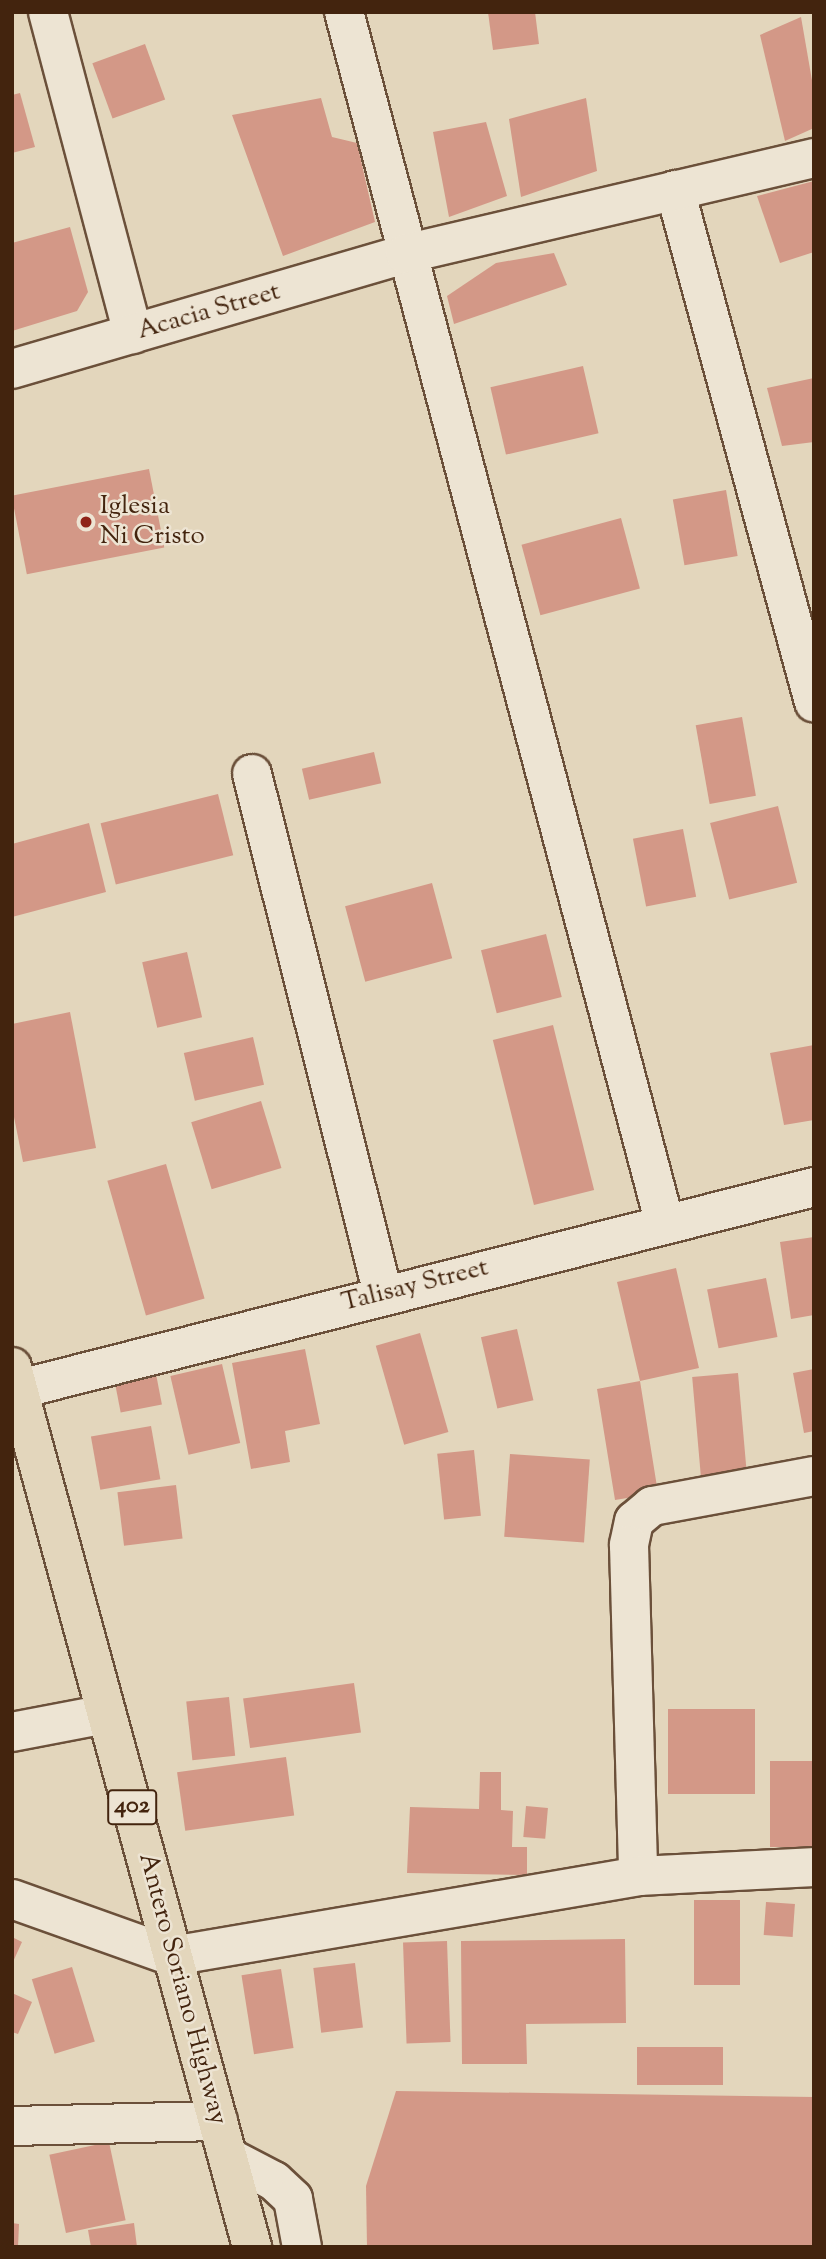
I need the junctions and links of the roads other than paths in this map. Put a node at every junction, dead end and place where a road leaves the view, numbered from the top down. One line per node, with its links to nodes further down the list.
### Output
1 (48, 12): 6 (street)
2 (344, 12): 5 (street)
3 (814, 158): 4 (street, Acacia Street)
4 (675, 190): 5 (street, Acacia Street); 8 (street)
5 (405, 254): 6 (street, Acacia Street); 11 (street)
6 (133, 334): 7 (street, Acacia Street)
7 (12, 369)
8 (814, 702)
9 (252, 774): 12 (street)
10 (814, 1187): 11 (street, Talisay Street)
11 (665, 1224): 12 (street, Talisay Street)
12 (383, 1294): 13 (street, Talisay Street)
13 (14, 1382): 15 (main road, Antero Soriano Highway / 402)
14 (814, 1476): 18 (street)
15 (106, 1714): 16 (street); 20 (main road, Antero Soriano Highway / 402)
16 (12, 1732)
17 (814, 1867): 18 (street)
18 (638, 1876): 20 (street)
19 (12, 1899): 20 (street)
20 (172, 1956): 22 (main road, Antero Soriano Highway / 402)
21 (12, 2126): 22 (street)
22 (223, 2139): 23 (main road, Antero Soriano Highway / 402); 24 (street)
23 (252, 2247)
24 (302, 2247)

